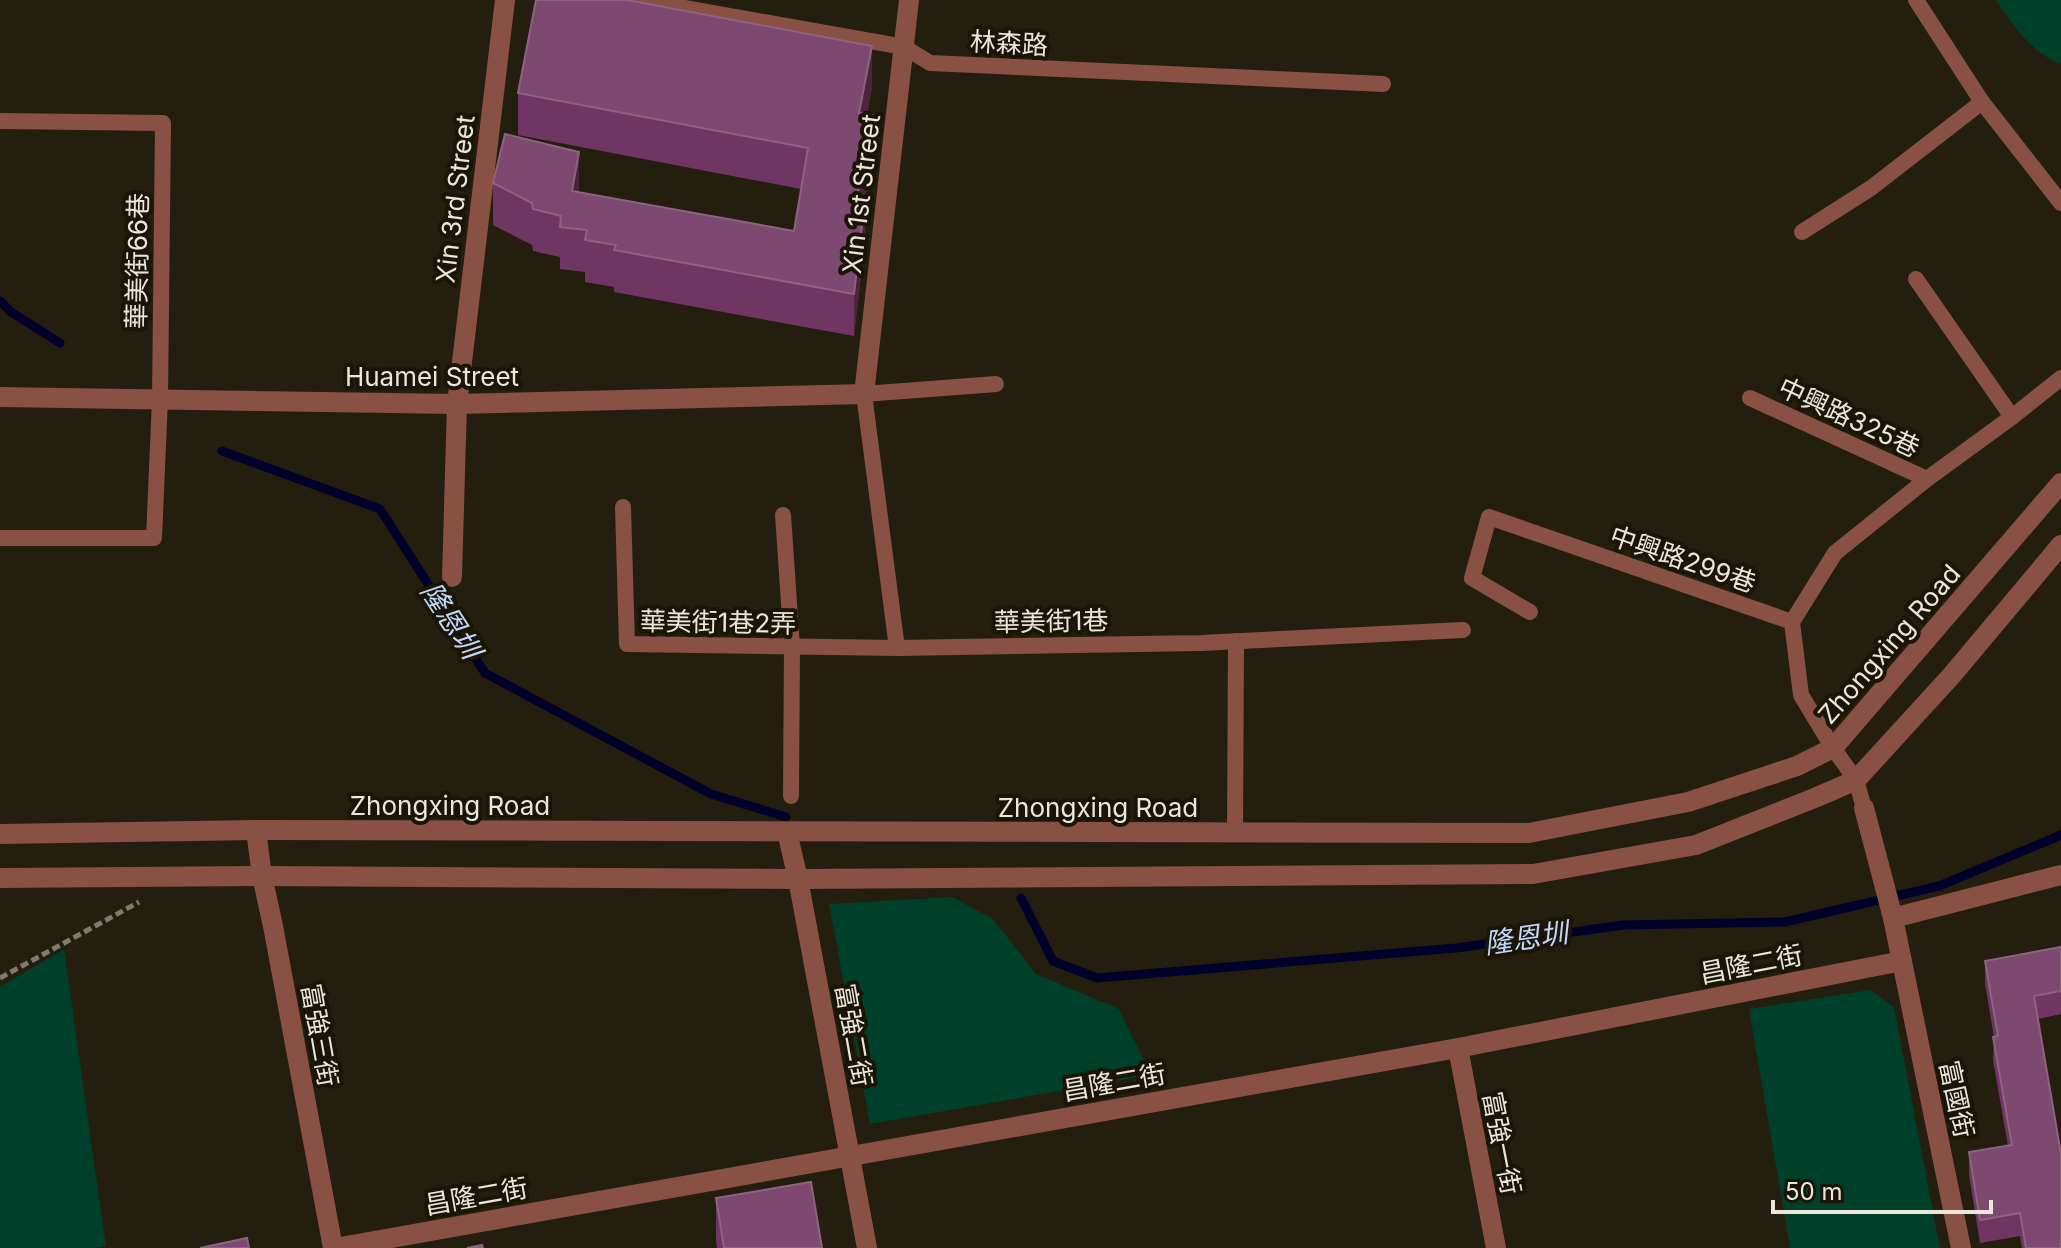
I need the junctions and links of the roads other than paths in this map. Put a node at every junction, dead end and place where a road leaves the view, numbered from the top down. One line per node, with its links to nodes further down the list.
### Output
1 (505, 0): 18 (street, Xin 3rd Street)
2 (640, 0): 5 (lane, 林森路)
3 (909, 0): 5 (street, Xin 1st Street)
4 (1916, 0): 7 (lane)
5 (904, 47): 6 (lane, 林森路); 14 (street, Xin 1st Street)
6 (1383, 84)
7 (1982, 102): 9 (lane); 10 (lane)
8 (0, 121): 17 (lane, 華美街66巷)
9 (2061, 203)
10 (1802, 232)
11 (1916, 279): 19 (lane)
12 (2061, 378): 19 (lane)
13 (996, 384): 14 (lane)
14 (864, 394): 18 (street, Huamei Street); 32 (lane)
15 (0, 397): 17 (street, Huamei Street)
16 (1750, 398): 20 (lane, 中興路325巷)
17 (160, 399): 18 (street, Huamei Street); 24 (lane, 華美街66巷)
18 (457, 404): 26 (street, Xin 3rd Street)
19 (2012, 417): 20 (lane)
20 (1927, 479): 28 (lane)
21 (2061, 483): 33 (street, Zhongxing Road)
22 (623, 507): 31 (lane, 華美街1巷2弄)
23 (783, 515): 31 (lane)
24 (0, 538)
25 (2061, 545): 34 (street)
26 (452, 577)
27 (1530, 612): 28 (lane, 中興路299巷)
28 (1792, 622): 33 (lane)
29 (1463, 630): 30 (lane, 華美街1巷)
30 (1236, 641): 32 (lane, 華美街1巷); 39 (lane)
31 (792, 647): 32 (lane, 華美街1巷2弄); 35 (lane)
32 (897, 648)
33 (1833, 748): 34 (lane); 39 (street, Zhongxing Road)
34 (1856, 780): 36 (lane); 44 (street)
35 (791, 796)
36 (1864, 808): 45 (street, 富國街)
37 (256, 830): 38 (street, Zhongxing Road); 40 (street, Zhongxing Road); 42 (street, 富強三街)
38 (787, 832): 39 (street, Zhongxing Road); 44 (street, 富強二街)
39 (1235, 833)
40 (0, 834)
41 (2061, 875): 45 (street)
42 (262, 876): 43 (street); 44 (street); 49 (street, 富強三街)
43 (0, 878)
44 (798, 879): 48 (street, 富強二街)
45 (1892, 914): 46 (street, 富國街)
46 (1902, 961): 47 (street, 昌隆二街); 52 (street, 富國街)
47 (1458, 1048): 48 (street, 昌隆二街); 51 (street, 富強一街)
48 (850, 1156): 49 (street, 昌隆二街); 50 (street, 富強二街)
49 (334, 1248)
50 (867, 1248)
51 (1496, 1248)
52 (1961, 1248)

